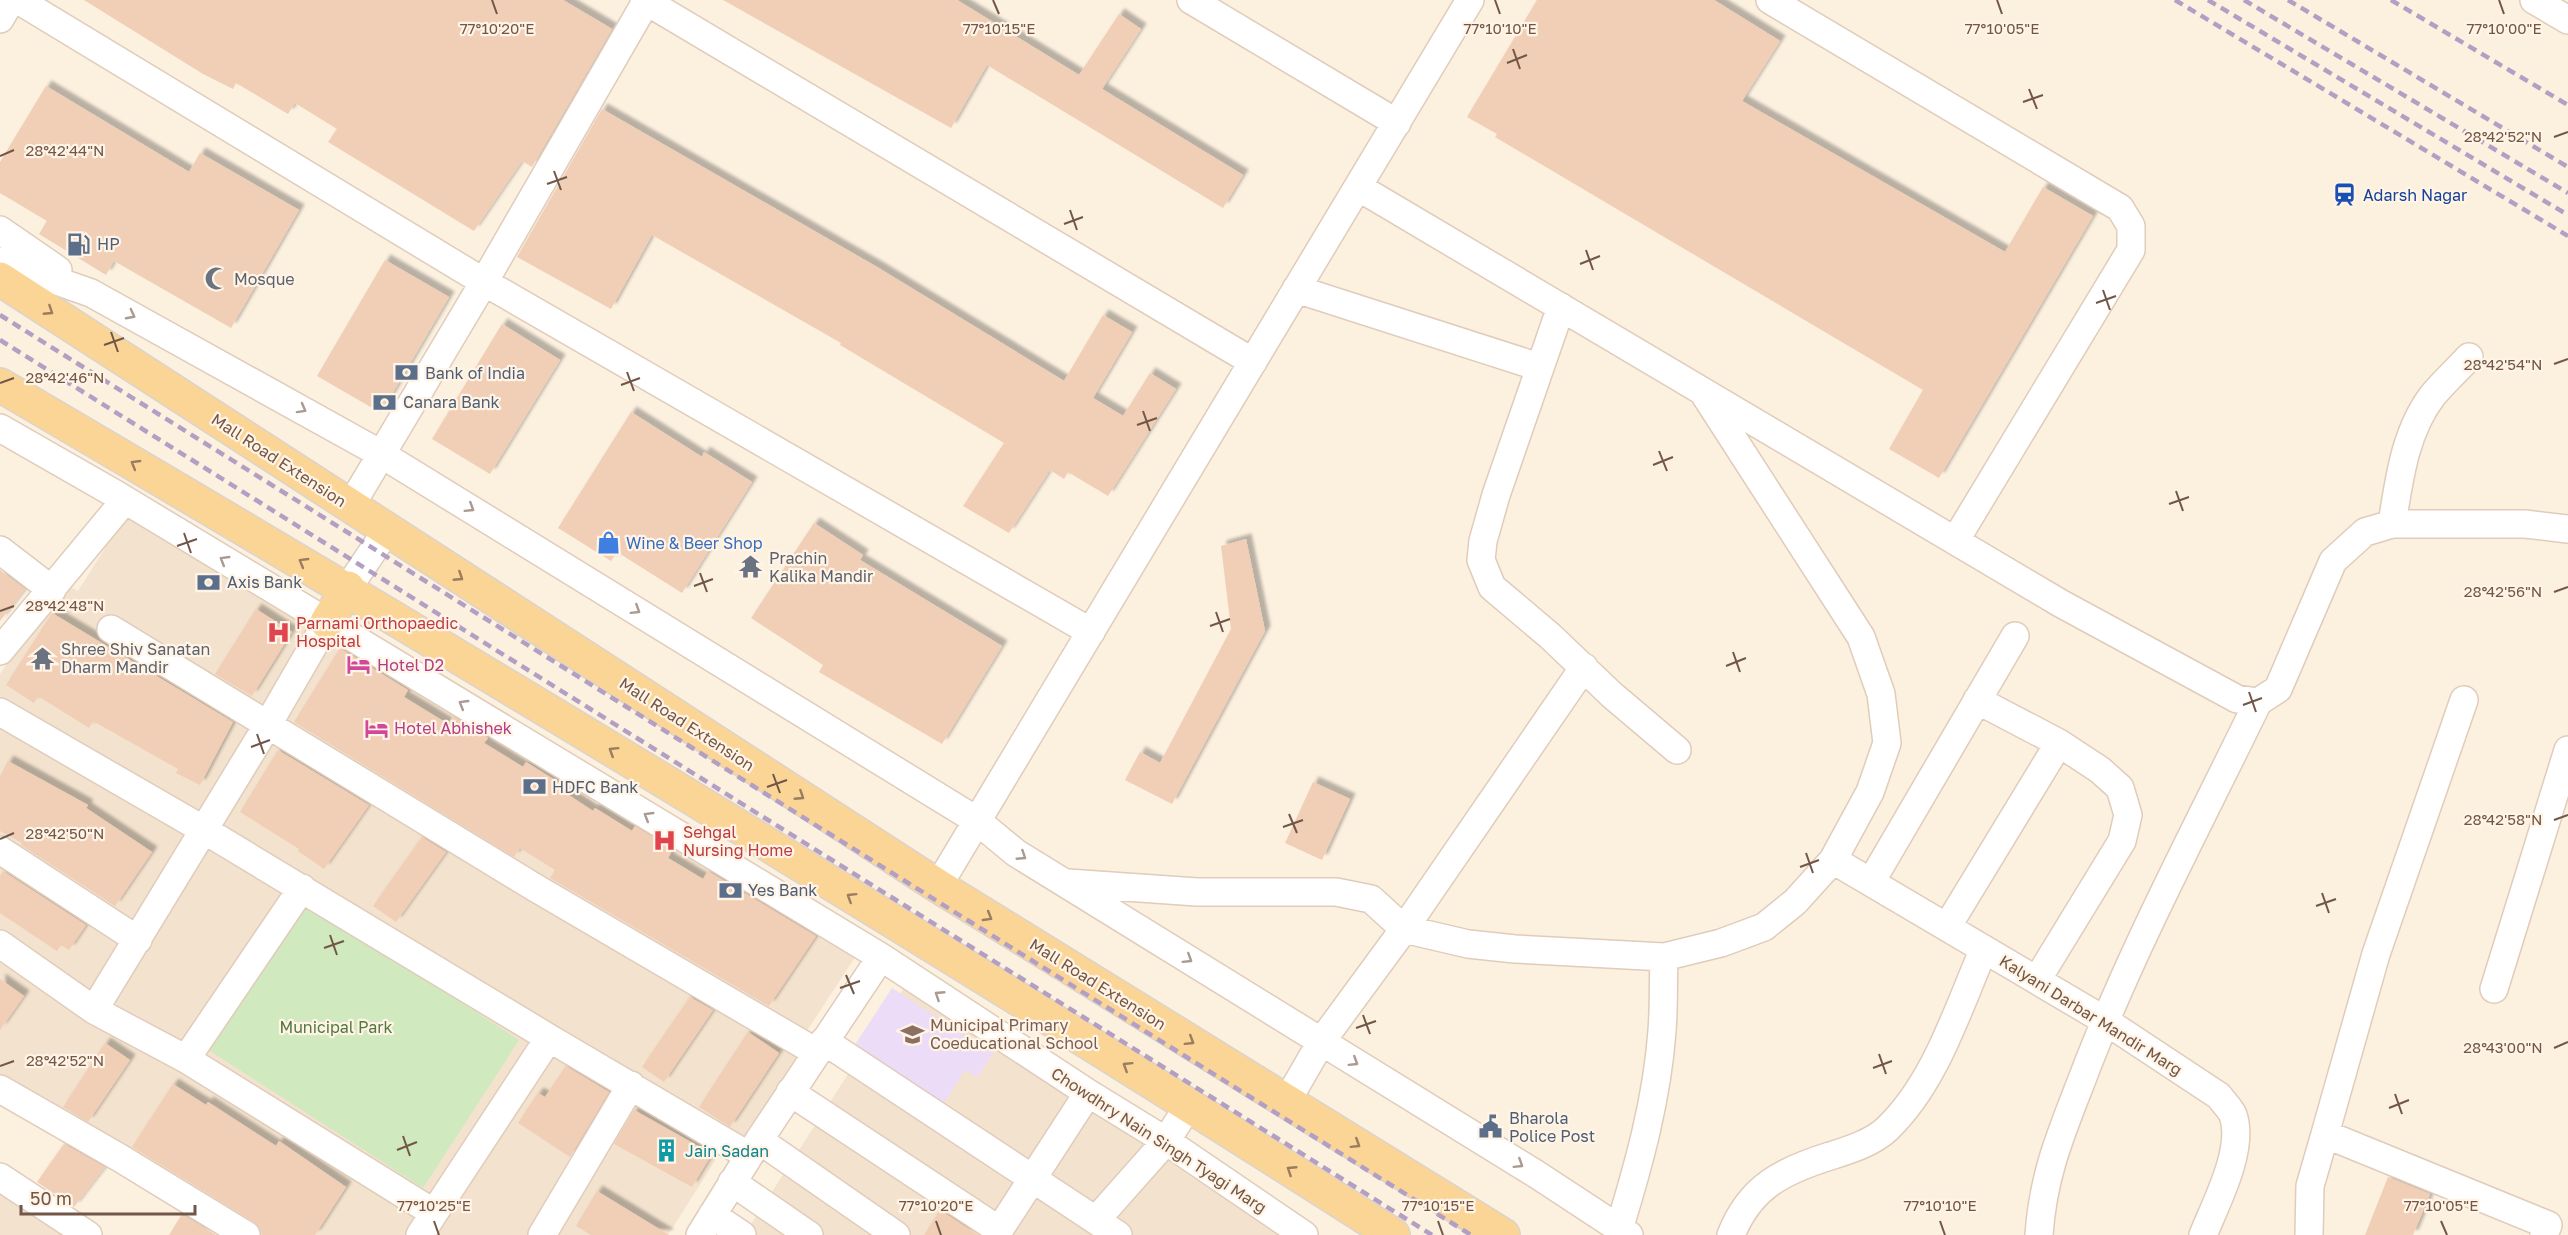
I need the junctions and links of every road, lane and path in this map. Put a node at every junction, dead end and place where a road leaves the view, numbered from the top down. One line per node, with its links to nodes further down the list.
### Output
1 (11, 0): 8 (street)
2 (18, 0): 15 (street)
3 (646, 0): 15 (street); 20 (street)
4 (1191, 0): 10 (street)
5 (1470, 0): 10 (street)
6 (1770, 0): 31 (street)
7 (2534, 0): 9 (street)
8 (0, 19)
9 (2568, 20)
10 (1396, 123): 11 (street)
11 (1358, 187): 16 (street); 18 (street)
12 (0, 230): 17 (street)
13 (0, 261): 17 (street)
14 (0, 279): 27 (main road, Mall Road Extension, one-way to 27)
15 (484, 282): 25 (street); 37 (street)
16 (1296, 289): 20 (street); 21 (street)
17 (91, 293): 25 (street, one-way to 25)
18 (1561, 307): 21 (street); 23 (street)
19 (2469, 357): 28 (street)
20 (1253, 362): 37 (street)
21 (1539, 367): 40 (street)
22 (0, 385): 33 (main road, one-way to 22)
23 (1703, 392): 31 (street); 52 (street)
24 (0, 428): 26 (street, Chowdhry Nain Singh Tyagi Marg)
25 (381, 454): 27 (street); 49 (street, one-way to 49)
26 (125, 500): 34 (street); 35 (street, Chowdhry Nain Singh Tyagi Marg, one-way to 26)
27 (350, 507): 30 (main road, Mall Road Extension)
28 (2392, 524): 29 (street); 43 (street)
29 (2568, 529)
30 (387, 530): 33 (street); 55 (main road, Mall Road Extension, one-way to 55)
31 (1955, 541): 43 (street)
32 (0, 550): 34 (street)
33 (348, 588): 35 (main road); 77 (main road, one-way to 33)
34 (52, 590): 39 (street)
35 (327, 622): 45 (street); 62 (street, Chowdhry Nain Singh Tyagi Marg, one-way to 35)
36 (111, 629): 45 (street)
37 (1091, 632): 49 (street)
38 (2014, 636): 41 (street)
39 (0, 651)
40 (1584, 667): 47 (street); 58 (street)
41 (1977, 700): 46 (street); 54 (street)
42 (2464, 700): 78 (street)
43 (2258, 702): 67 (street)
44 (0, 712): 50 (street)
45 (267, 726): 50 (street); 70 (street)
46 (2059, 743): 57 (street); 64 (street)
47 (1677, 750)
48 (2568, 750): 65 (street)
49 (976, 820): 53 (street, one-way to 53); 55 (street)
50 (204, 830): 56 (street); 59 (street)
51 (0, 850): 59 (street)
52 (1833, 860): 54 (street, Kalyani Darbar Mandir Marg); 63 (street)
53 (1064, 882): 58 (street); 69 (street, one-way to 69)
54 (1871, 882): 57 (street, Kalyani Darbar Mandir Marg)
55 (938, 886): 76 (main road, Mall Road Extension, one-way to 76)
56 (302, 888): 68 (street); 71 (street)
57 (1947, 927): 61 (street, Kalyani Darbar Mandir Marg)
58 (1404, 929): 63 (street); 69 (street)
59 (138, 940): 66 (street)
60 (0, 944): 66 (street)
61 (1984, 949): 64 (street, Kalyani Darbar Mandir Marg); 99 (street)
62 (881, 957): 70 (street); 75 (street, Chowdhry Nain Singh Tyagi Marg, one-way to 62)
63 (1664, 957): 88 (street)
64 (2037, 980): 67 (street, Kalyani Darbar Mandir Marg)
65 (2494, 989)
66 (94, 1010): 71 (street)
67 (2104, 1020): 100 (street); 101 (street, Kalyani Darbar Mandir Marg)
68 (549, 1038): 72 (street); 84 (street)
69 (1321, 1041): 76 (street); 88 (street, one-way to 88)
70 (820, 1047): 74 (street); 82 (street)
71 (186, 1059): 84 (street)
72 (631, 1085): 80 (street); 92 (street)
73 (0, 1089): 91 (street)
74 (790, 1092): 80 (street); 89 (street)
75 (1088, 1093): 79 (street, Chowdhry Nain Singh Tyagi Marg); 82 (street)
76 (1287, 1101): 98 (main road, Mall Road Extension, one-way to 98)
77 (1189, 1105): 79 (street); 97 (main road, one-way to 77)
78 (2325, 1134): 87 (street); 102 (street)
79 (1166, 1141): 86 (street); 96 (street, Chowdhry Nain Singh Tyagi Marg)
80 (754, 1148): 83 (street); 95 (street)
81 (0, 1177): 90 (street)
82 (1034, 1178): 86 (street); 89 (street)
83 (732, 1182): 85 (street); 94 (street)
84 (427, 1224)
85 (706, 1225): 93 (street)
86 (1107, 1228)
87 (2553, 1230)
88 (1624, 1232)
89 (998, 1233)
90 (88, 1235)
91 (246, 1235)
92 (542, 1235)
93 (742, 1235)
94 (809, 1235)
95 (896, 1235)
96 (1304, 1235)
97 (1393, 1235)
98 (1503, 1235)
99 (1731, 1235)
100 (2039, 1235)
101 (2203, 1235)
102 (2309, 1235)

